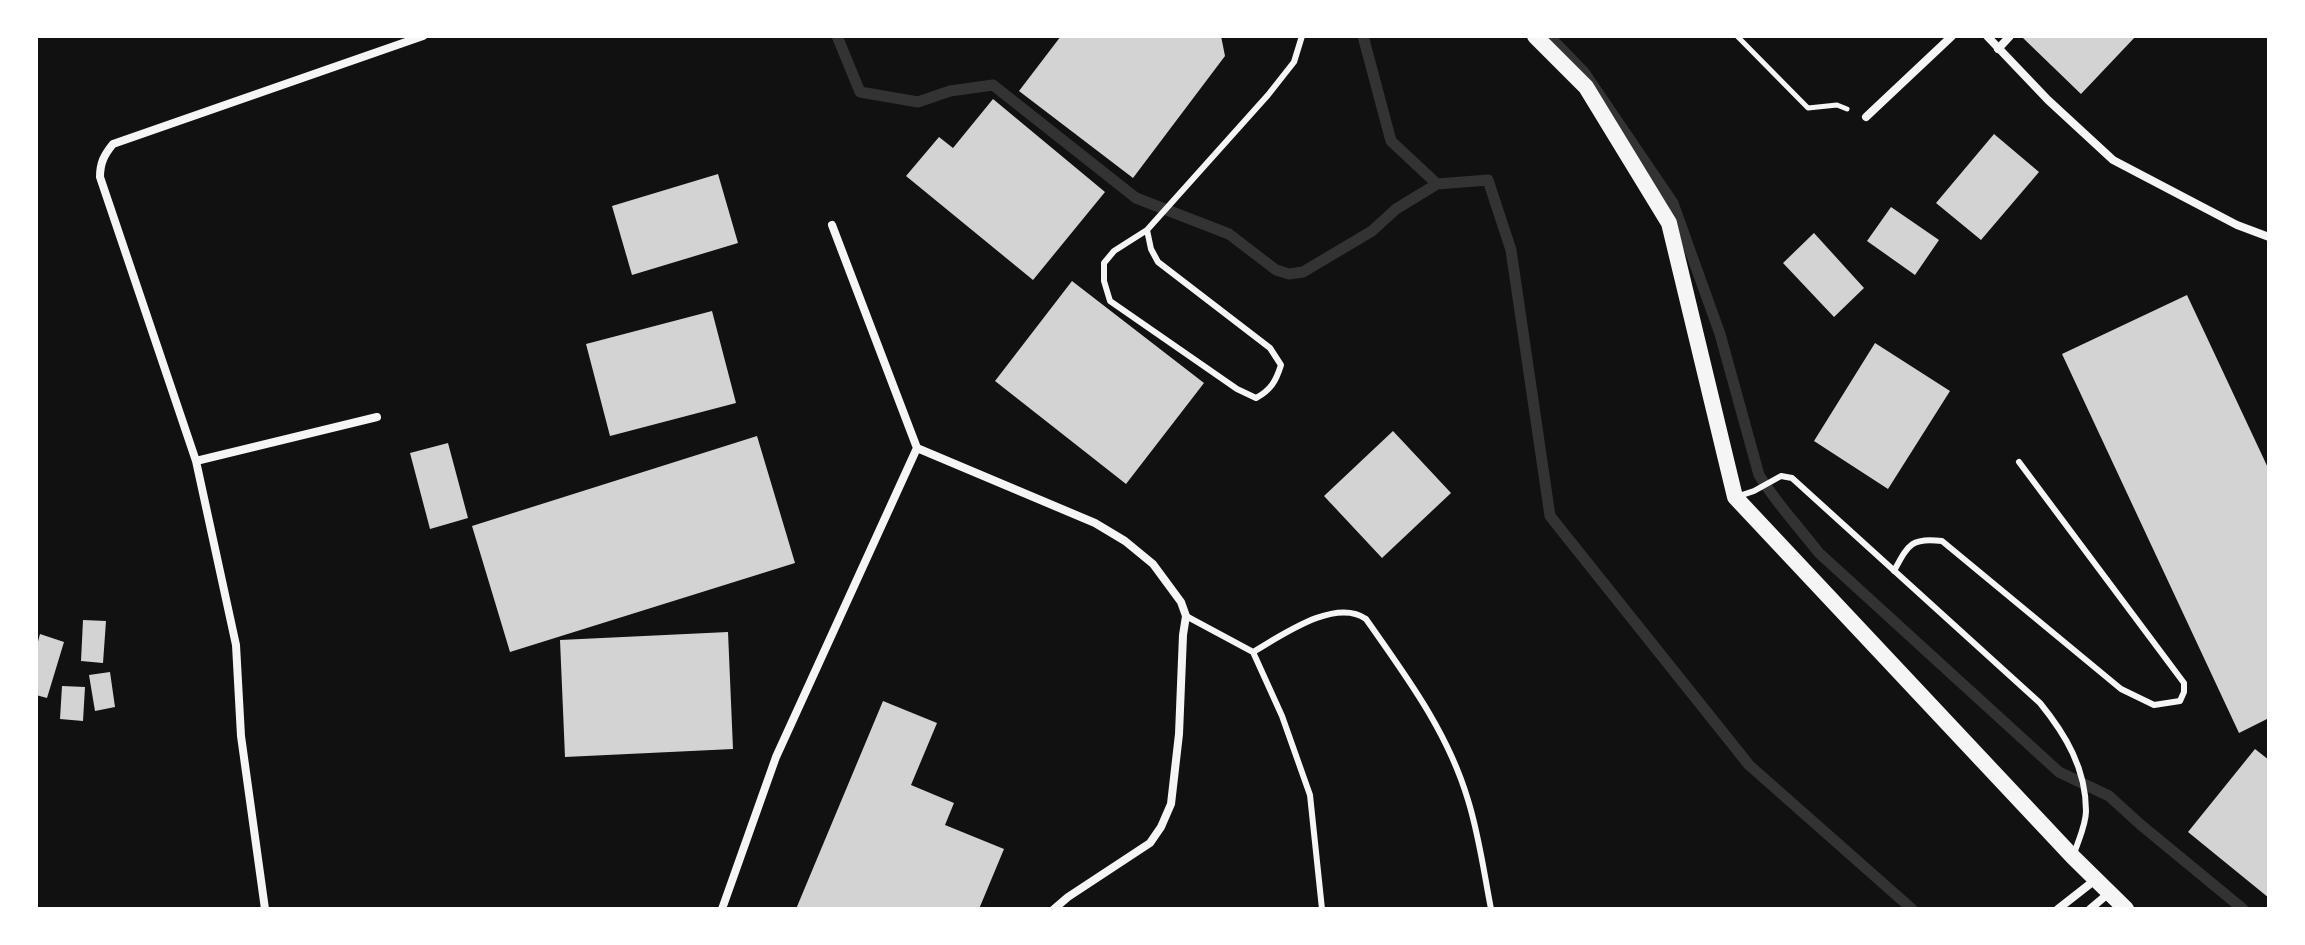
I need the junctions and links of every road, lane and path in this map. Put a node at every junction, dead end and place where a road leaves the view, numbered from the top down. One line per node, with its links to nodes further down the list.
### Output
1 (423, 36): 15 (street)
2 (1302, 36): 11 (lane)
3 (1535, 36): 17 (main road)
4 (1737, 36): 9 (path)
5 (1952, 36): 9 (street)
6 (1987, 36): 8 (street)
7 (2010, 36): 8 (street)
8 (1998, 49): 12 (street)
9 (1866, 117)
10 (832, 225): 14 (street)
11 (1147, 230): 11 (lane)
12 (2269, 237)
13 (377, 417): 15 (street)
14 (917, 448): 19 (street); 25 (street)
15 (196, 461): 24 (street)
16 (2019, 462): 18 (lane)
17 (1735, 497): 18 (lane); 21 (main road)
18 (1894, 571): 21 (lane)
19 (1186, 616): 20 (lane); 26 (street)
20 (1253, 652): 27 (lane); 28 (lane)
21 (2073, 857): 22 (main road)
22 (2095, 880): 23 (main road); 29 (street)
23 (2109, 893): 30 (street); 31 (main road)
24 (265, 909)
25 (722, 909)
26 (1054, 909)
27 (1322, 909)
28 (1491, 909)
29 (2058, 909)
30 (2090, 909)
31 (2126, 909)

